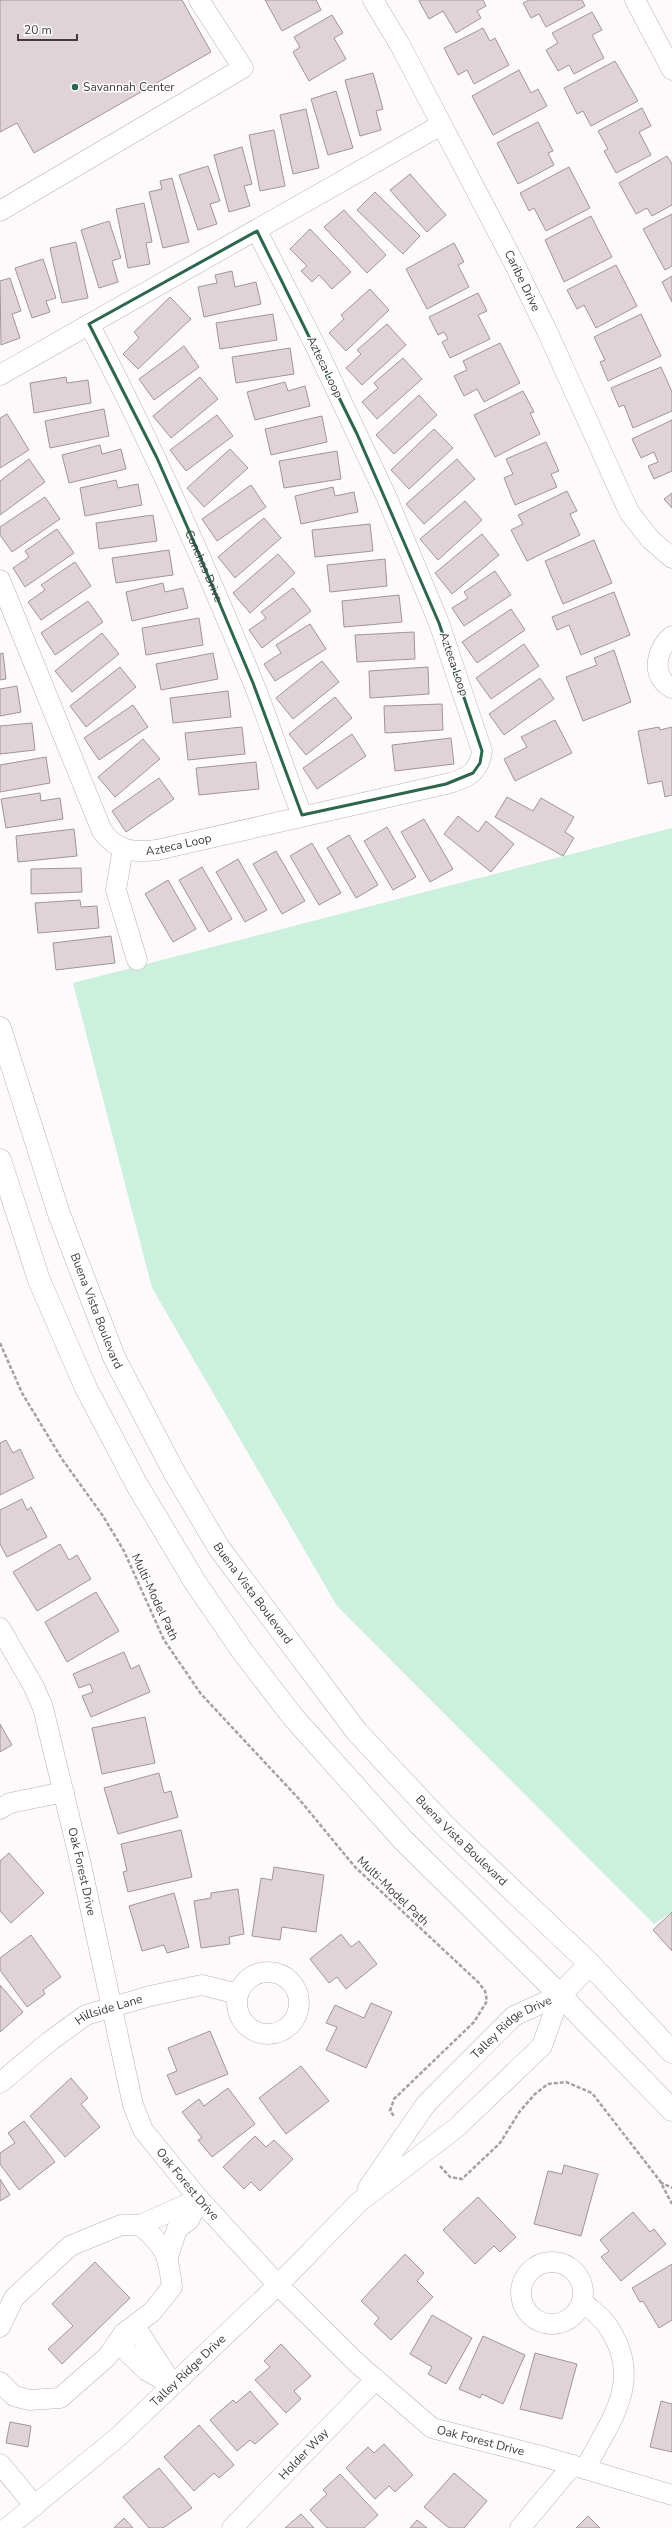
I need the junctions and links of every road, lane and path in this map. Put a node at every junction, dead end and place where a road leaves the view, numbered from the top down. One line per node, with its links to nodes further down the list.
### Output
1 (199, 0): 6 (street)
2 (373, 0): 5 (street, Caribe Drive)
3 (635, 0): 4 (street)
4 (672, 70)
5 (441, 125): 7 (street); 10 (street, Caribe Drive)
6 (0, 211)
7 (257, 230): 8 (street); 14 (street, Azteca Loop)
8 (90, 324): 9 (street); 14 (street, Conchas Drive)
9 (0, 374)
10 (672, 558)
11 (0, 580): 15 (street, Azteca Loop)
12 (672, 636): 13 (street)
13 (672, 688)
14 (302, 815): 15 (street, Azteca Loop)
15 (123, 848): 16 (street)
16 (137, 960)
17 (0, 1028): 23 (main road, Buena Vista Boulevard)
18 (0, 1160): 25 (main road)
19 (0, 1343): 30 (path, Multi-Model Path)
20 (0, 1628): 21 (street, Oak Forest Drive)
21 (64, 1792): 22 (street); 26 (street, Oak Forest Drive)
22 (0, 1809)
23 (590, 1964): 25 (main road); 27 (main road, Buena Vista Boulevard)
24 (238, 1994): 26 (street, Hillside Lane)
25 (560, 1995): 29 (main road); 30 (street, Talley Ridge Drive); 31 (street, Talley Ridge Drive)
26 (112, 2007): 28 (street, Hillside Lane); 34 (street, Oak Forest Drive)
27 (672, 2052)
28 (0, 2083)
29 (672, 2110)
30 (408, 2131): 35 (street, Talley Ridge Drive)
31 (426, 2151): 32 (path); 35 (street, Talley Ridge Drive)
32 (660, 2182): 33 (path); 36 (path)
33 (672, 2188)
34 (199, 2199): 37 (street); 38 (street); 39 (street, Oak Forest Drive)
35 (358, 2203): 39 (street, Talley Ridge Drive)
36 (672, 2204)
37 (140, 2225): 38 (street); 41 (street)
38 (168, 2257): 42 (street)
39 (278, 2285): 43 (street, Oak Forest Drive); 45 (street, Talley Ridge Drive)
40 (583, 2302): 47 (street)
41 (0, 2327)
42 (124, 2333): 44 (street); 45 (street)
43 (376, 2379): 47 (street, Oak Forest Drive); 51 (street, Holder Way)
44 (0, 2382)
45 (173, 2385): 49 (street, Talley Ridge Drive)
46 (0, 2464): 49 (street)
47 (579, 2467): 48 (street, Oak Forest Drive); 52 (street)
48 (672, 2494)
49 (35, 2506): 50 (street, Talley Ridge Drive)
50 (7, 2528)
51 (232, 2528)
52 (520, 2528)

